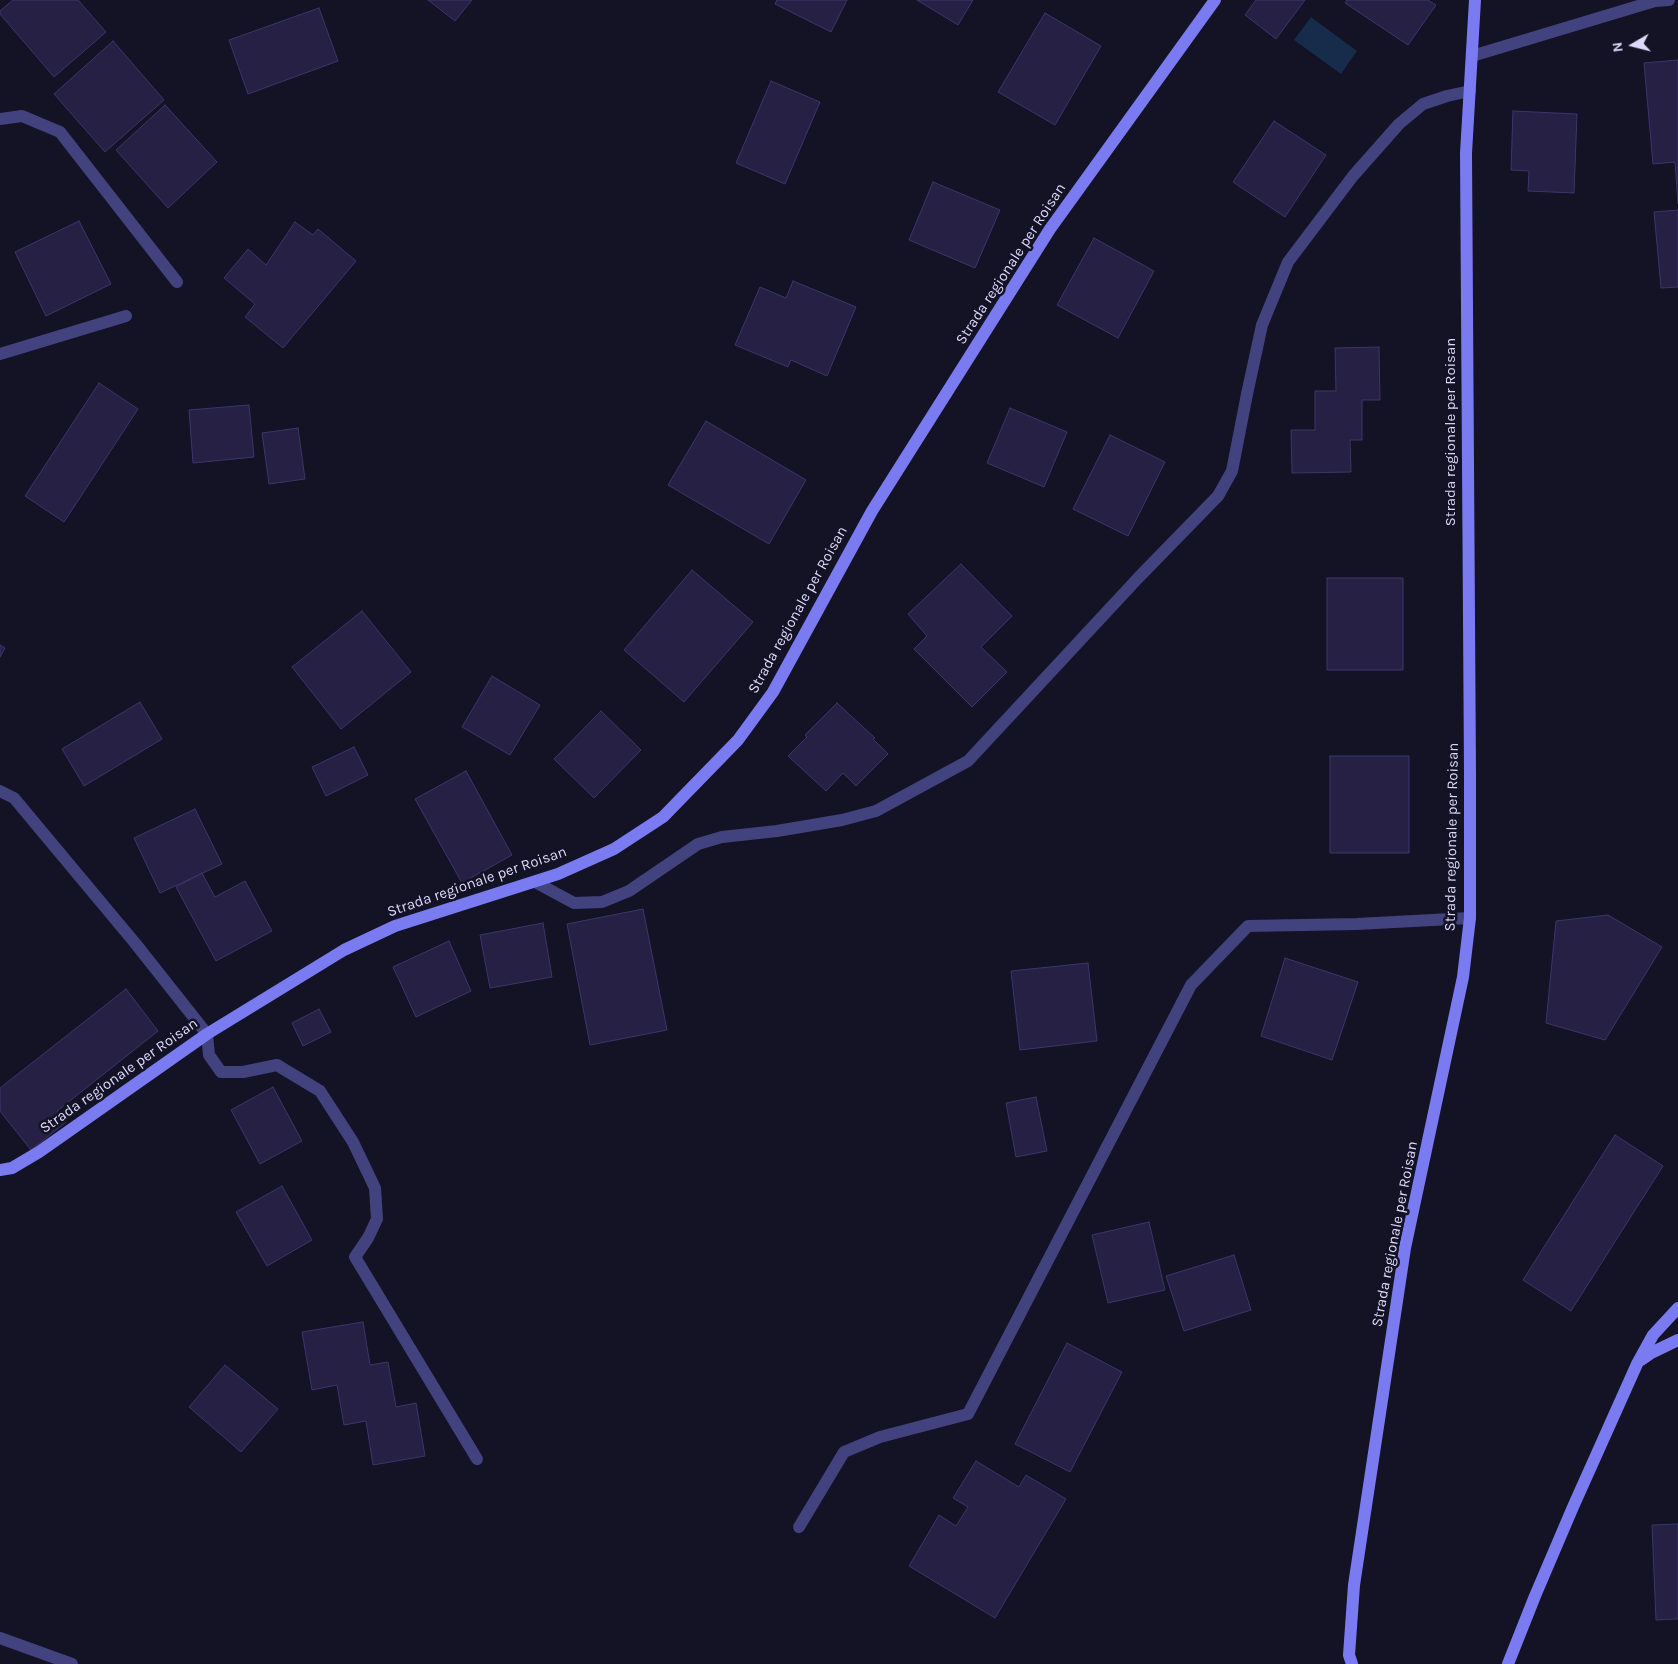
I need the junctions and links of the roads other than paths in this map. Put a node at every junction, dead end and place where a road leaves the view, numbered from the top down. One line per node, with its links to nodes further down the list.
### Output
1 (1215, 0): 11 (main road, Strada regionale per Roisan)
2 (1475, 0): 4 (main road, Strada regionale per Roisan)
3 (1669, 0): 4 (street)
4 (1472, 56): 5 (main road, Strada regionale per Roisan)
5 (1470, 91): 11 (street); 12 (main road, Strada regionale per Roisan)
6 (0, 119): 7 (street)
7 (178, 282)
8 (126, 316): 9 (street)
9 (0, 354)
10 (0, 791): 13 (street)
11 (535, 882): 13 (main road, Strada regionale per Roisan)
12 (1470, 918): 19 (street); 22 (main road, Strada regionale per Roisan)
13 (207, 1034): 14 (main road, Strada regionale per Roisan); 18 (street)
14 (0, 1170)
15 (1678, 1308): 17 (main road)
16 (1678, 1340): 17 (main road)
17 (1637, 1364): 23 (main road)
18 (476, 1459)
19 (799, 1527)
20 (0, 1638): 21 (street)
21 (72, 1664)
22 (1352, 1664)
23 (1508, 1664)

